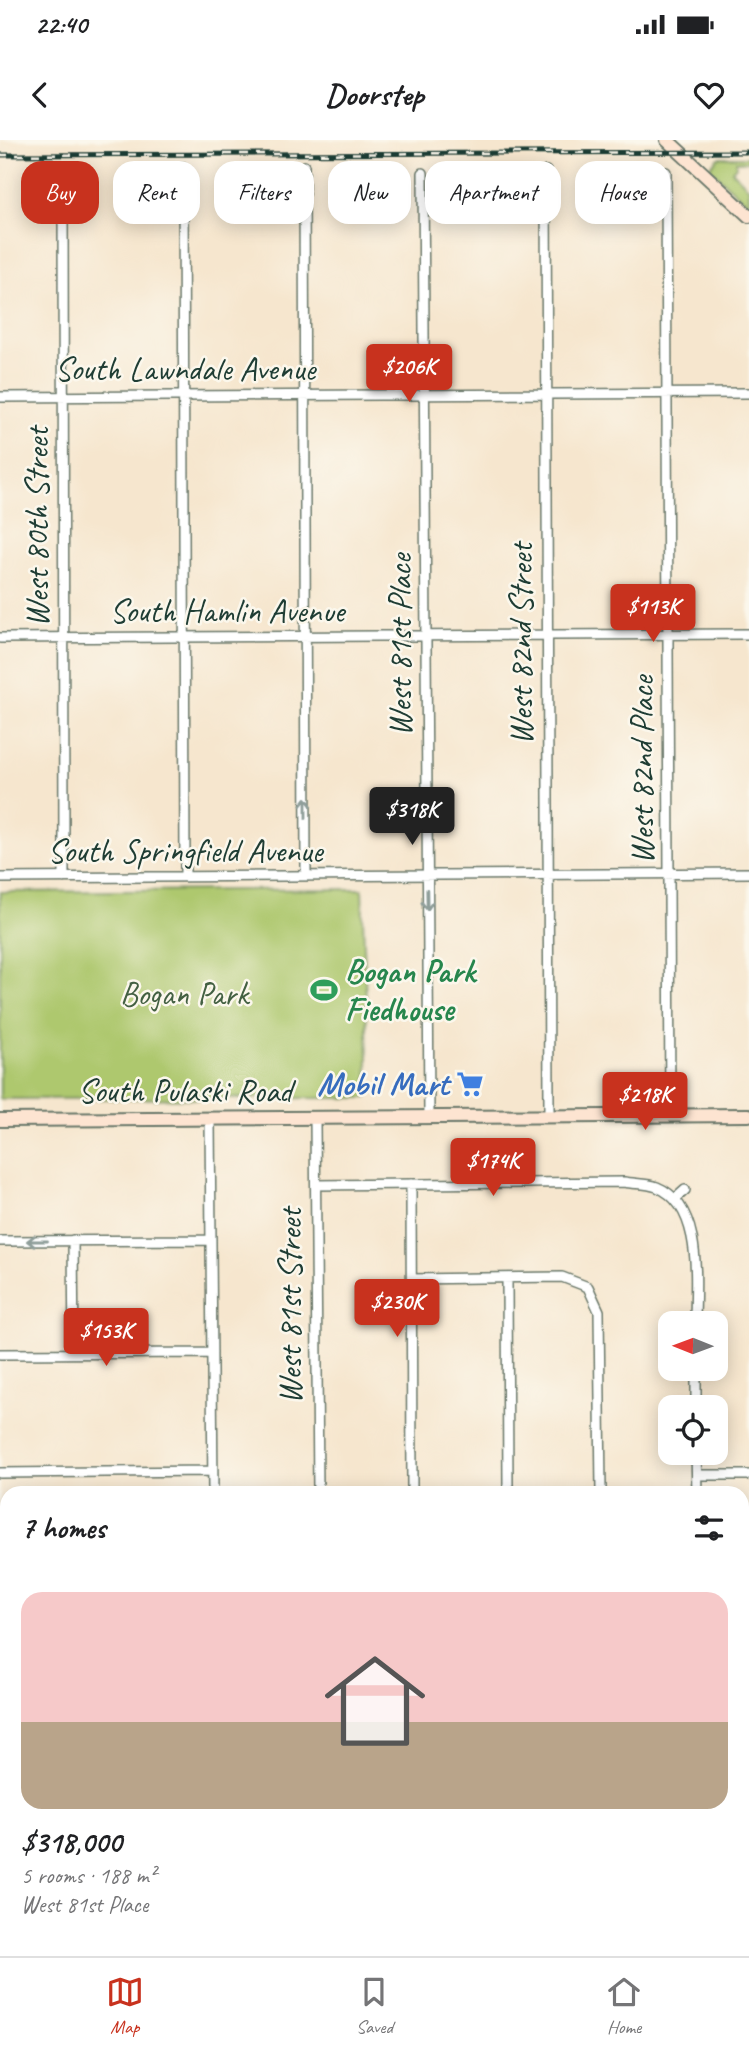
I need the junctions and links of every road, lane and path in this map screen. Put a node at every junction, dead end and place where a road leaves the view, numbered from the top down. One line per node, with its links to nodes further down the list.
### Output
1 (667, 140): 3 (main road)
2 (424, 173): 13 (street, West 81st Place)
3 (749, 216)
4 (63, 224): 14 (street, West 80th Street)
5 (184, 224): 15 (street)
6 (304, 224): 12 (street)
7 (546, 224): 11 (street, West 82nd Street)
8 (666, 224): 9 (street, West 82nd Place)
9 (666, 393): 10 (street, South Lawndale Avenue); 11 (street, South Lawndale Avenue); 17 (street, West 82nd Place)
10 (749, 393)
11 (547, 394): 13 (street, South Lawndale Avenue); 19 (street, West 82nd Street)
12 (305, 395): 13 (street, South Lawndale Avenue); 15 (street, South Lawndale Avenue); 20 (street)
13 (424, 395): 21 (street, West 81st Place)
14 (63, 396): 15 (street, South Lawndale Avenue); 16 (street, South Lawndale Avenue); 24 (street, West 80th Street)
15 (186, 396): 22 (street)
16 (0, 397)
17 (668, 634): 18 (street, South Hamlin Avenue); 19 (street, South Hamlin Avenue); 27 (street, West 82nd Place)
18 (749, 634)
19 (547, 635): 21 (street, South Hamlin Avenue); 26 (street, West 82nd Street)
20 (306, 636): 21 (street, South Hamlin Avenue); 22 (street, South Hamlin Avenue); 29 (street, one-way to 20)
21 (427, 636): 28 (street, West 81st Place)
22 (185, 637): 24 (street, South Hamlin Avenue); 30 (street)
23 (0, 638): 24 (street, South Hamlin Avenue)
24 (64, 638): 32 (street, West 80th Street)
25 (749, 873): 27 (street, South Springfield Avenue)
26 (548, 874): 27 (street, South Springfield Avenue); 28 (street, South Springfield Avenue); 35 (street, West 82nd Street)
27 (668, 874): 33 (street, West 82nd Place)
28 (427, 875): 29 (street, South Springfield Avenue); 36 (street, West 81st Place, one-way to 36)
29 (306, 876): 30 (street, South Springfield Avenue)
30 (185, 877): 32 (street, South Springfield Avenue)
31 (0, 878): 32 (street, South Springfield Avenue)
32 (64, 878)
33 (670, 1115): 34 (main road, South Pulaski Road); 35 (main road, South Pulaski Road)
34 (749, 1115)
35 (549, 1116): 36 (main road, South Pulaski Road)
36 (429, 1117): 37 (main road, South Pulaski Road)
37 (315, 1118): 38 (main road, South Pulaski Road); 41 (street, West 81st Street)
38 (210, 1119): 39 (main road, South Pulaski Road); 45 (street)
39 (0, 1120)
40 (411, 1184): 41 (street); 43 (street); 48 (street)
41 (316, 1185): 59 (street, West 81st Street)
42 (685, 1190): 43 (street)
43 (675, 1199): 49 (street)
44 (73, 1240): 45 (street); 46 (street, one-way to 46); 50 (street)
45 (211, 1240): 51 (street)
46 (0, 1241)
47 (507, 1278): 48 (street); 61 (street); 62 (street)
48 (411, 1279): 60 (street)
49 (695, 1311)
50 (74, 1353): 51 (street); 52 (street)
51 (212, 1353): 54 (street)
52 (0, 1354)
53 (697, 1465): 56 (street)
54 (212, 1471): 55 (street); 58 (street)
55 (0, 1473)
56 (697, 1475): 57 (street); 63 (street)
57 (749, 1475)
58 (213, 1486)
59 (318, 1486)
60 (412, 1486)
61 (508, 1486)
62 (601, 1486)
63 (697, 1486)

